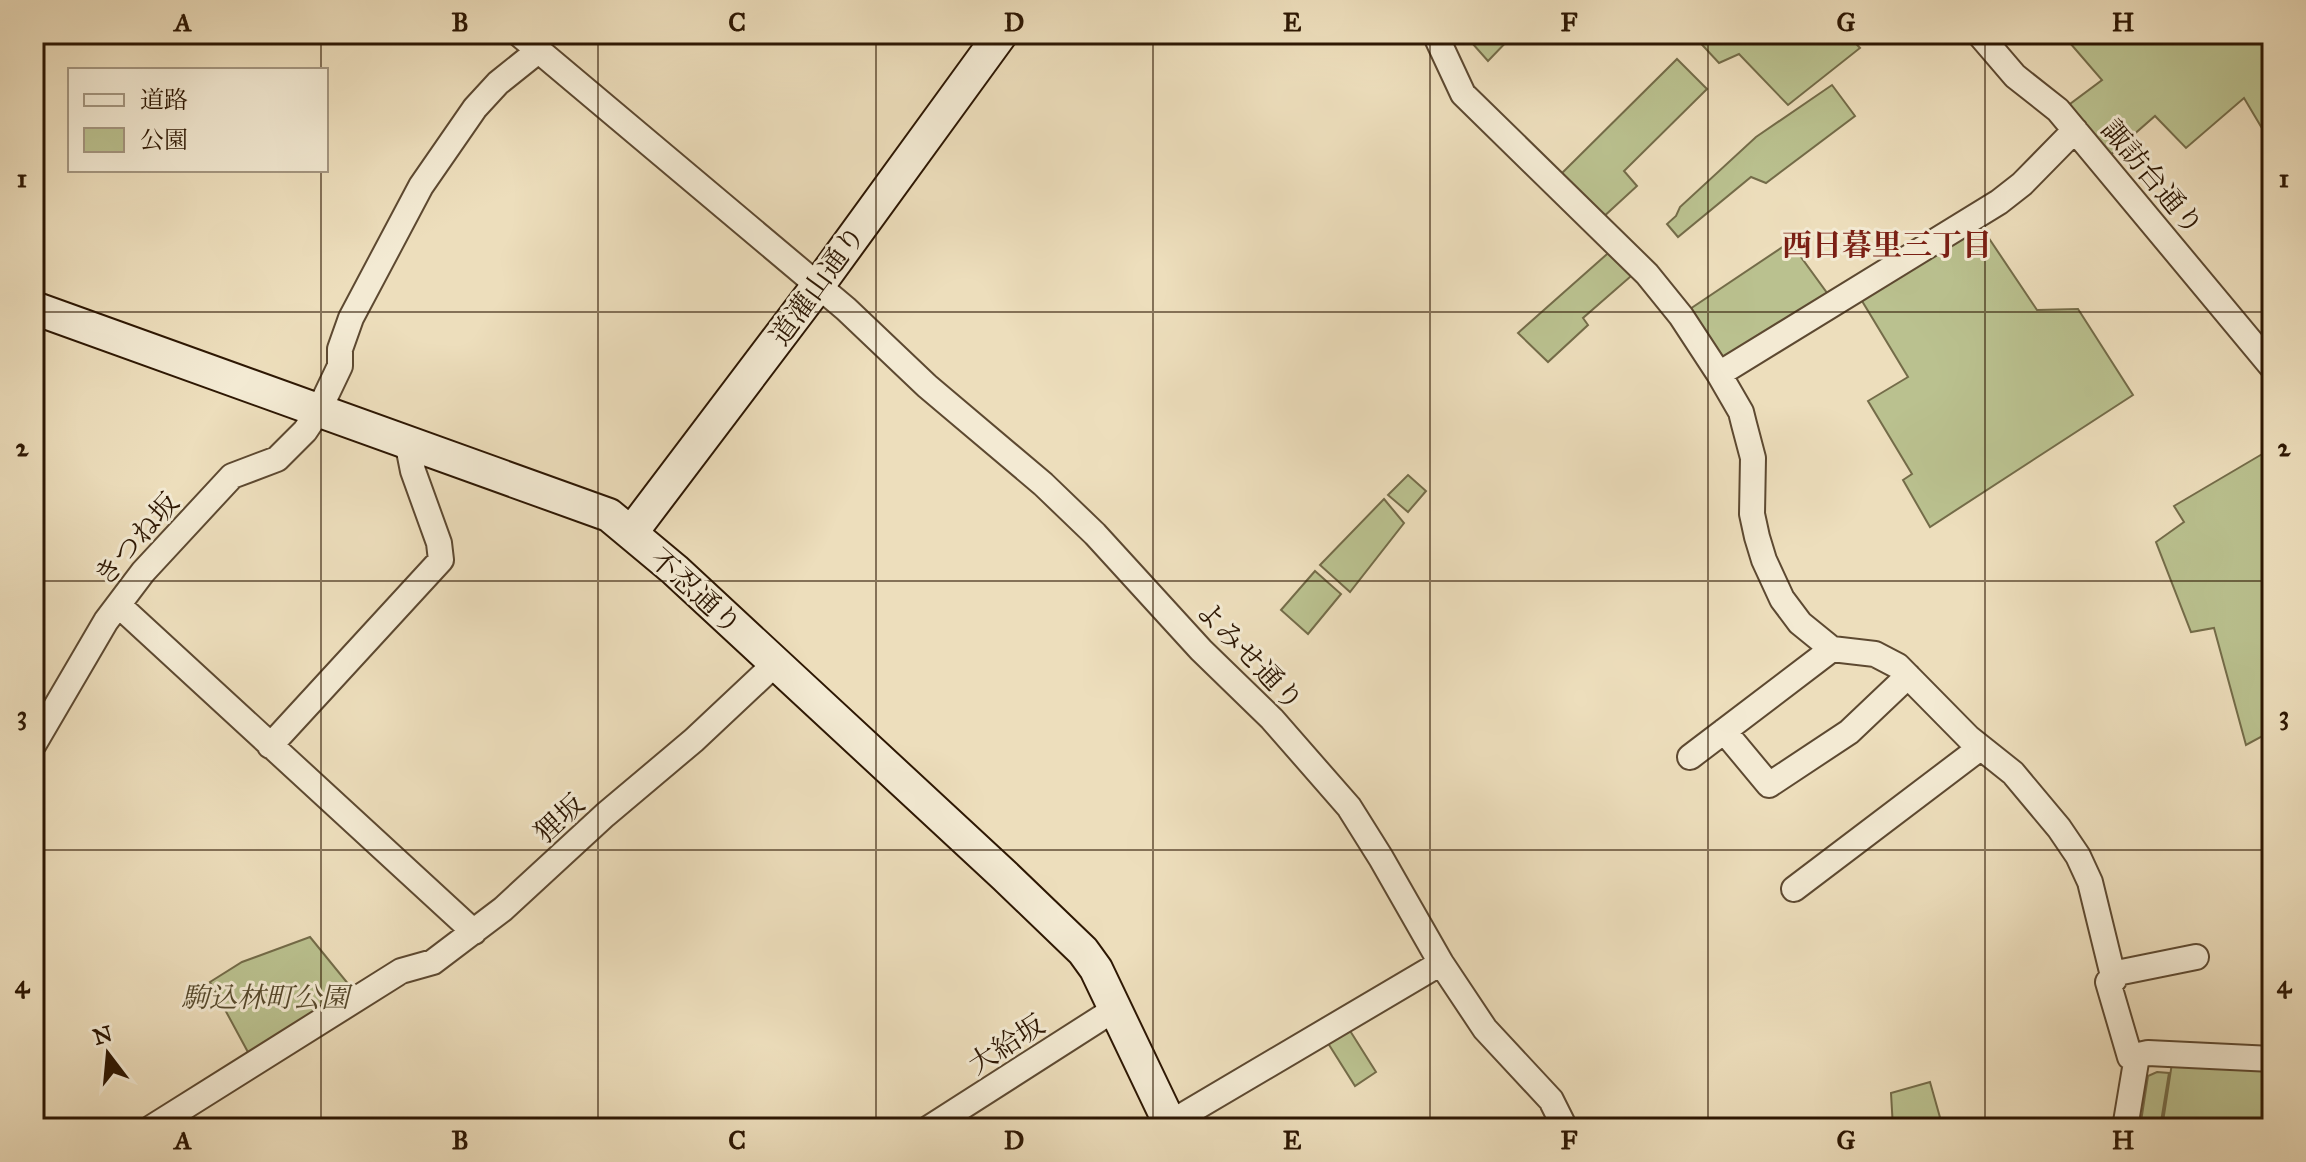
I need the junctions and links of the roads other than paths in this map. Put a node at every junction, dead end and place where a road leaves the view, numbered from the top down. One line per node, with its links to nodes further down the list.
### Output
1 (519, 34): 5 (street, よみせ通り)
2 (1001, 34): 7 (main road, 道灌山通り)
3 (1435, 34): 10 (street)
4 (1979, 34): 6 (street, 諏訪台通り)
5 (538, 51): 7 (street, よみせ通り); 11 (street, きつね坂)
6 (2075, 130): 9 (street, 諏訪台通り); 10 (street)
7 (817, 287): 13 (main road, 道灌山通り); 26 (street, よみせ通り)
8 (34, 308): 11 (main road, 不忍通り)
9 (2272, 367)
10 (1719, 374): 15 (street)
11 (319, 410): 12 (main road, 不忍通り); 14 (street, きつね坂)
12 (407, 441): 13 (main road, 不忍通り); 20 (street)
13 (631, 533): 16 (main road, 不忍通り)
14 (117, 607): 19 (street, きつね坂); 20 (street)
15 (1832, 649): 17 (street); 18 (street)
16 (775, 664): 24 (street, 狸坂); 28 (main road, 不忍通り)
17 (1908, 676): 18 (street); 21 (street)
18 (1724, 731): 22 (street)
19 (34, 744)
20 (270, 746): 24 (street)
21 (1980, 748): 23 (street); 27 (street)
22 (1690, 757)
23 (1794, 889)
24 (474, 932): 32 (street, 狸坂)
25 (2196, 957): 27 (street)
26 (1441, 963): 31 (street); 34 (street, よみせ通り)
27 (2111, 979): 29 (street)
28 (1115, 1009): 31 (main road, 不忍通り); 33 (street, 大給坂)
29 (2133, 1057): 30 (street); 35 (street)
30 (2272, 1059)
31 (1171, 1126)
32 (151, 1128)
33 (929, 1128)
34 (1565, 1128)
35 (2125, 1128)

